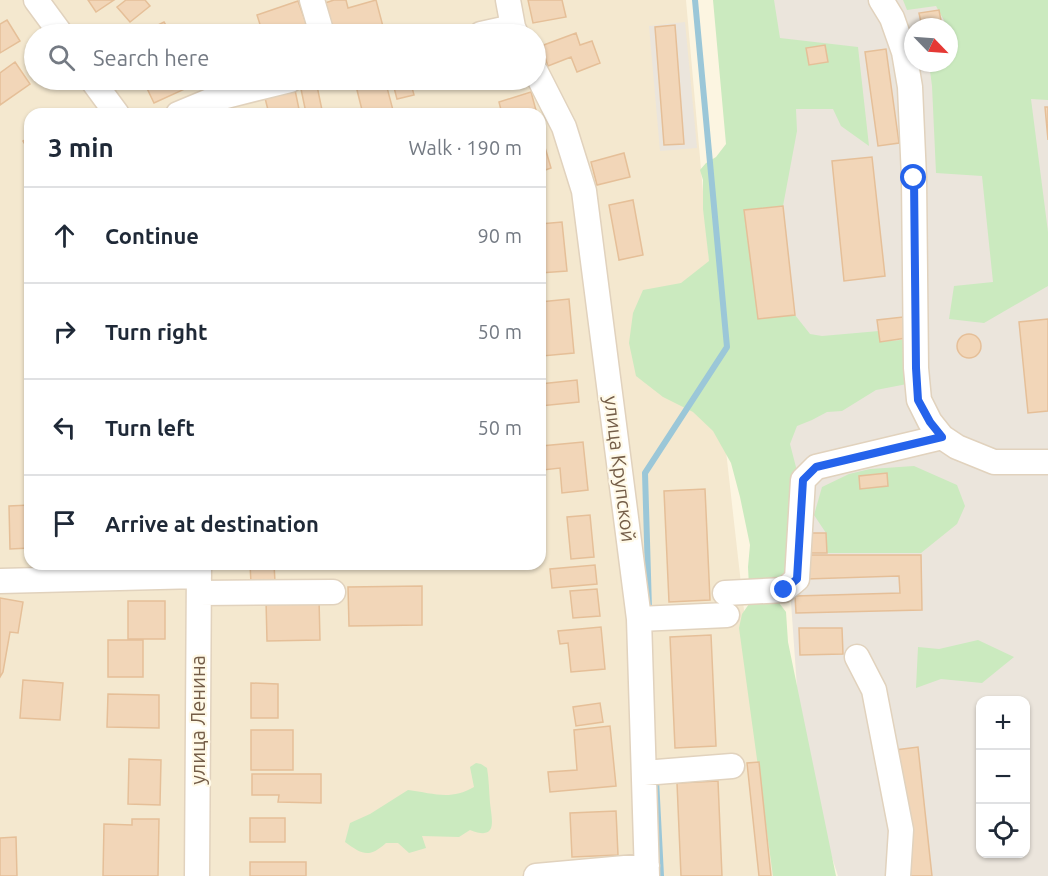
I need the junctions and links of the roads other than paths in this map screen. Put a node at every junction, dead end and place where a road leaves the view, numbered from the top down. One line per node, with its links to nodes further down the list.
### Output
1 (36, 0): 5 (street)
2 (312, 0): 6 (street)
3 (508, 0): 7 (street)
4 (881, 0): 13 (street)
5 (54, 24)
6 (319, 24)
7 (513, 24)
8 (99, 90): 11 (street)
9 (250, 90): 12 (street)
10 (545, 90): 18 (street, улица Крупской)
11 (113, 108)
12 (192, 108)
13 (942, 437): 14 (street); 18 (street)
14 (1048, 462)
15 (199, 577): 16 (street); 17 (street); 23 (street, улица Ленина)
16 (0, 581)
17 (333, 592)
18 (639, 619): 21 (street, улица Крупской)
19 (857, 657): 25 (street)
20 (732, 766): 21 (street)
21 (644, 773): 22 (street, улица Крупской)
22 (647, 871): 24 (street)
23 (197, 876)
24 (536, 876)
25 (898, 876)

